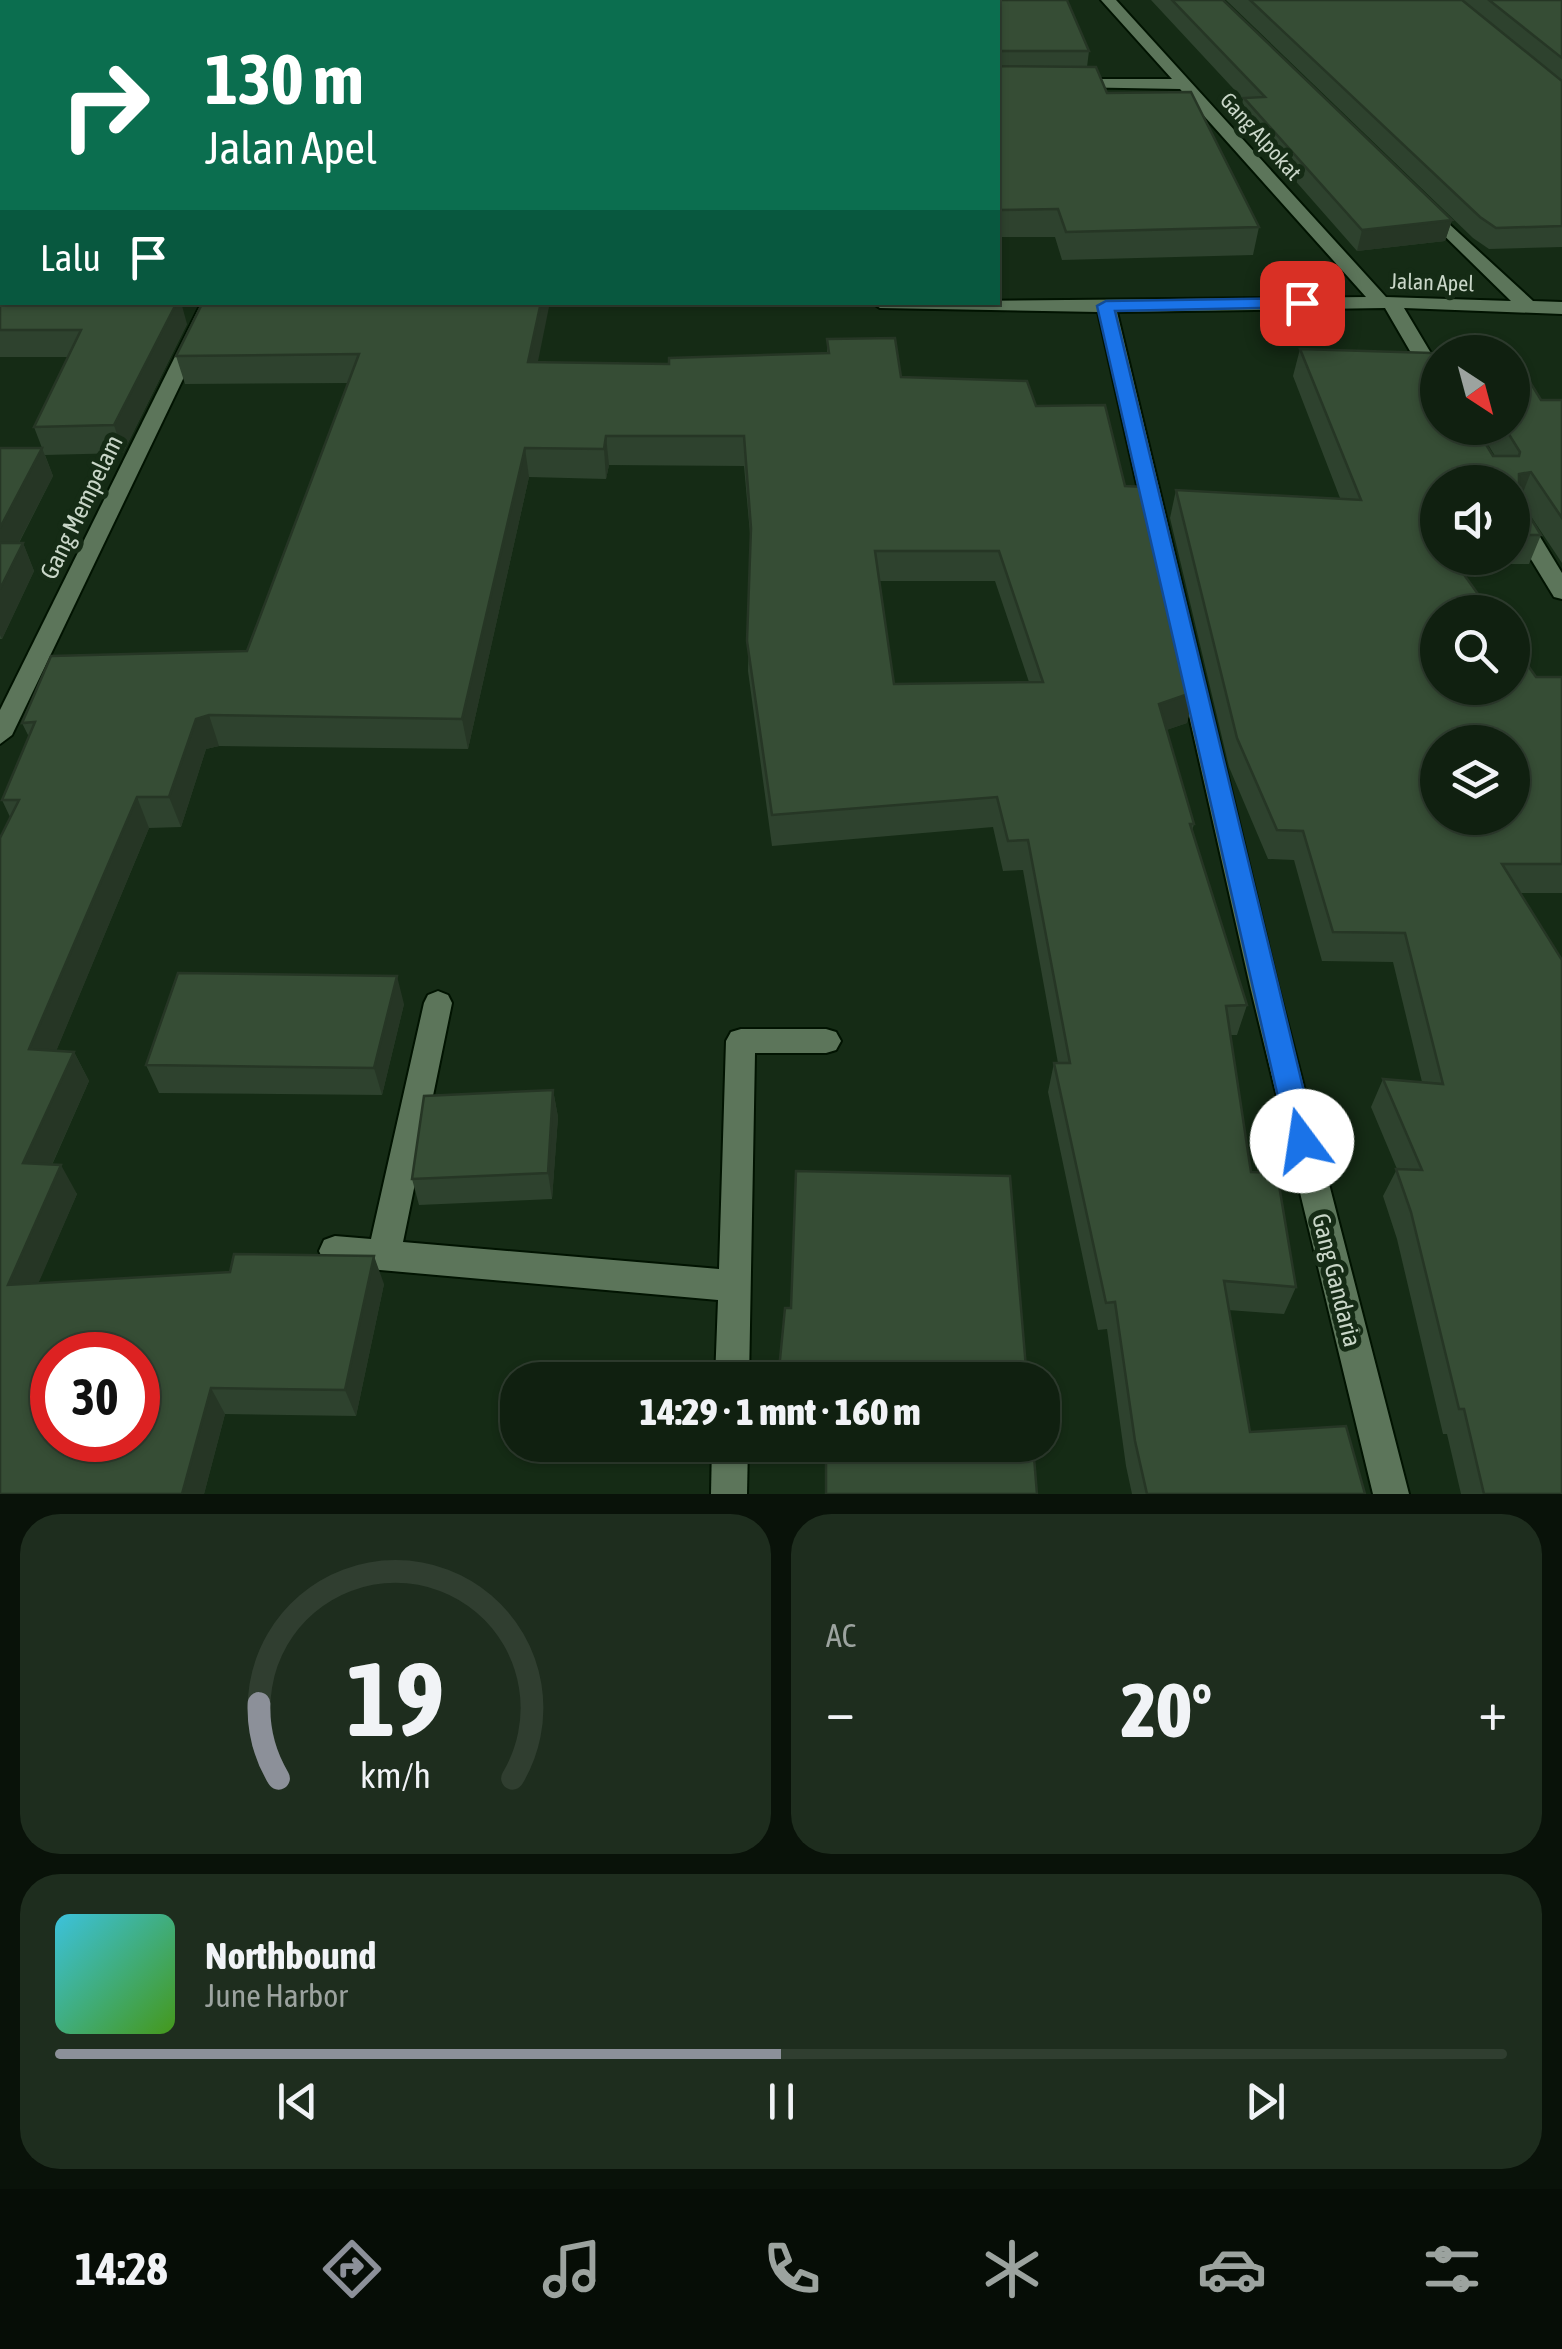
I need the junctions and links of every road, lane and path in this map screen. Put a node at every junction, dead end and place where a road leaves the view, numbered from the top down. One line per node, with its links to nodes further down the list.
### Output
1 (1108, 0): 3 (street, Gang Alpokat)
2 (1053, 84): 3 (street)
3 (1184, 84): 5 (street, Gang Alpokat)
4 (1405, 188): 9 (street)
5 (1386, 302): 8 (street, Jalan Apel); 9 (street, Jalan Apel); 11 (street, Gang Alpokat)
6 (1000, 304): 8 (street, Jalan Apel)
7 (210, 305): 14 (street, Gang Mempelam)
8 (1106, 306): 23 (street, Gang Gandaria)
9 (1528, 308): 10 (street, Jalan Apel)
10 (1562, 308)
11 (1420, 354)
12 (1530, 540): 13 (street)
13 (1562, 592)
14 (0, 736)
15 (438, 1003): 18 (street)
16 (826, 1041): 19 (street)
17 (335, 1251): 18 (street)
18 (384, 1255): 19 (street)
19 (734, 1286): 20 (street)
20 (732, 1362)
21 (730, 1462): 22 (street)
22 (729, 1494)
23 (1391, 1494)

